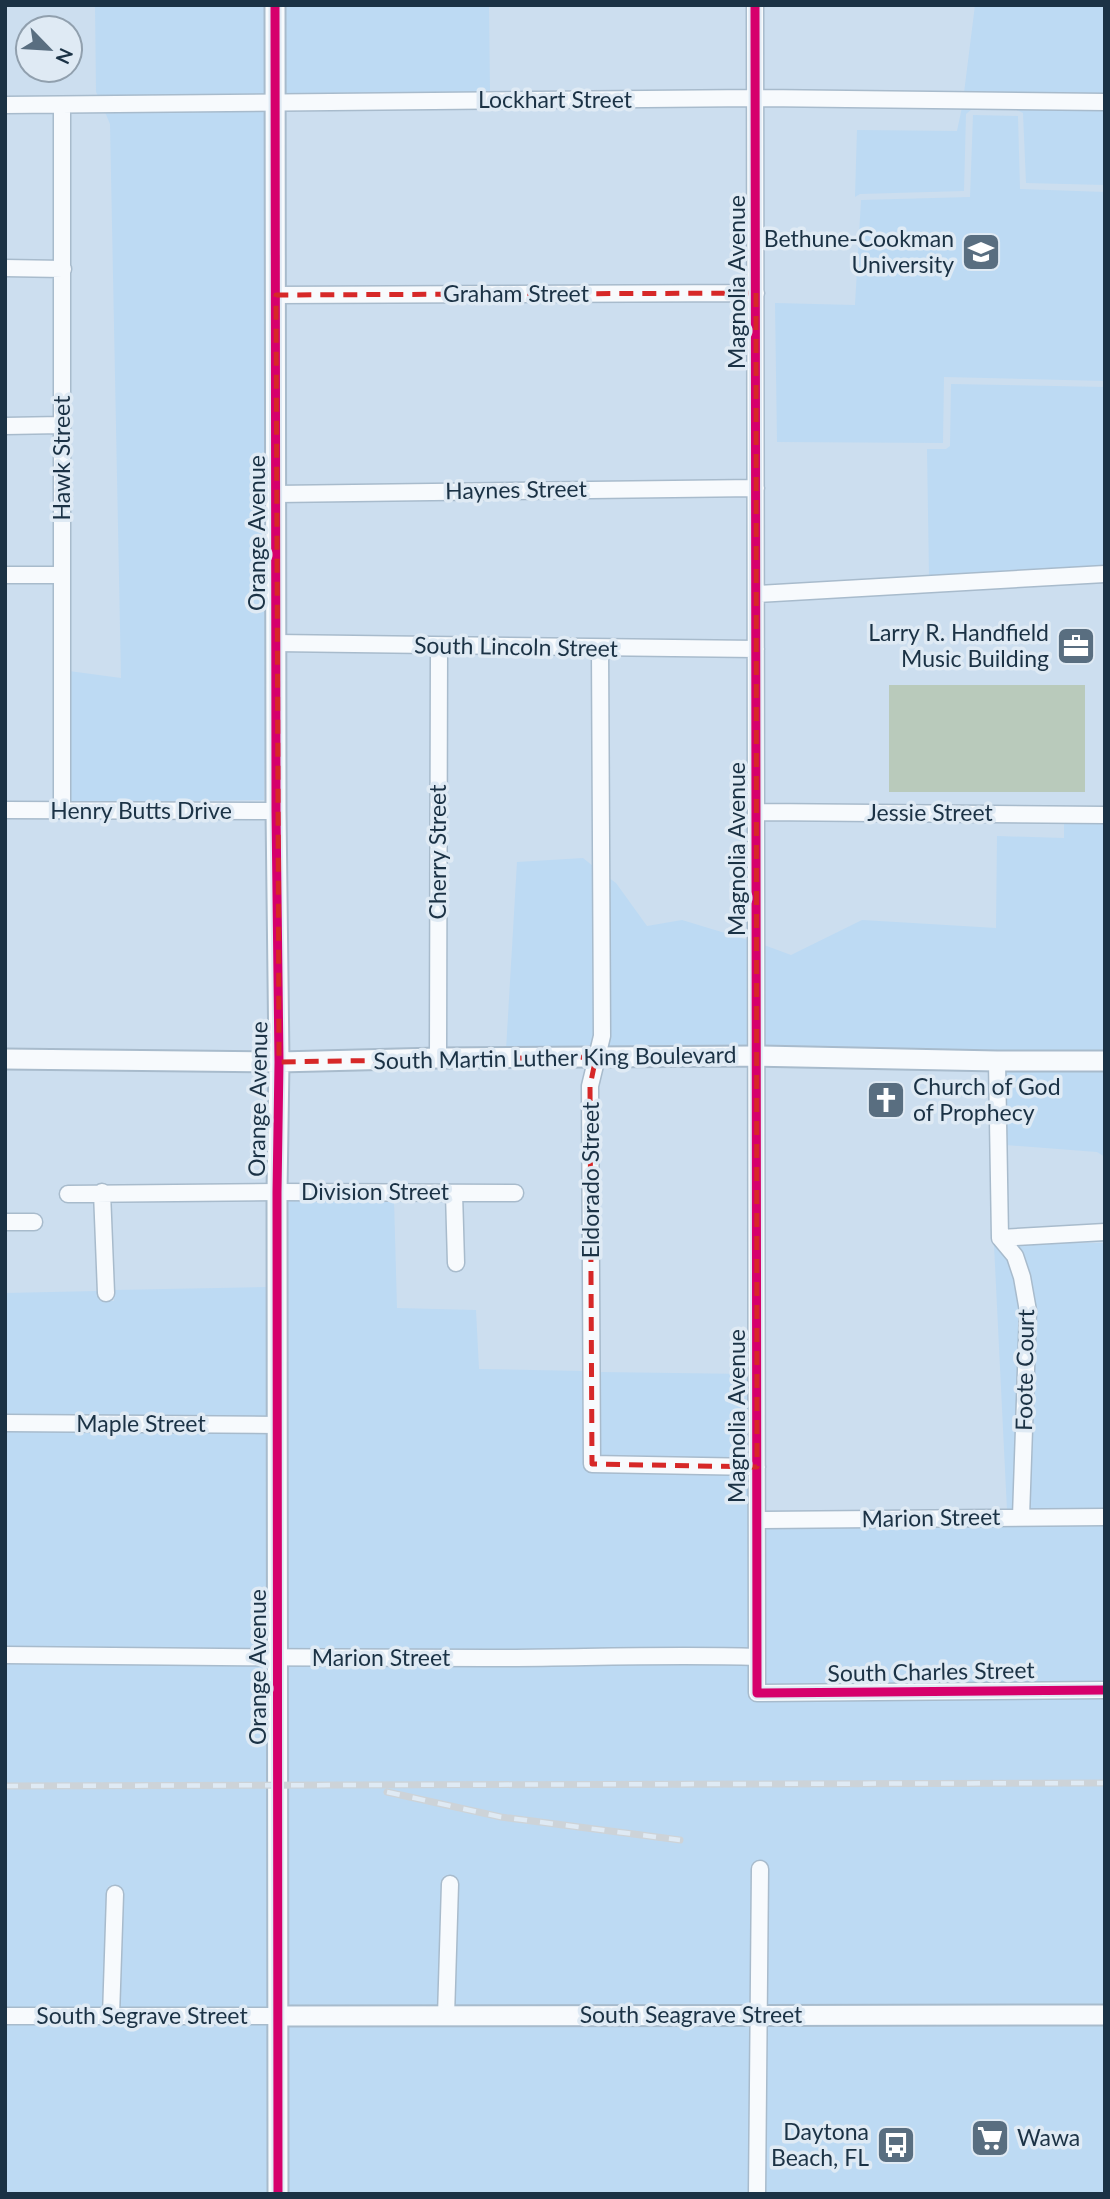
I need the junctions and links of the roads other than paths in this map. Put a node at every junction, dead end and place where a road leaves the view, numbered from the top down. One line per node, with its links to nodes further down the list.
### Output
1 (275, 5): 4 (street, Orange Avenue)
2 (755, 5): 3 (street, Magnolia Avenue)
3 (755, 98): 4 (street, Lockhart Street); 5 (street, Lockhart Street); 10 (street, Magnolia Avenue)
4 (275, 102): 7 (street, Lockhart Street); 11 (street, Orange Avenue)
5 (1105, 102)
6 (5, 105): 7 (street, Lockhart Street)
7 (62, 106): 9 (street, Hawk Street)
8 (5, 268): 9 (street)
9 (62, 269): 12 (street, Hawk Street)
10 (756, 293): 11 (street, Graham Street); 14 (street, Magnolia Avenue)
11 (276, 295): 15 (street, Orange Avenue)
12 (62, 425): 13 (street); 18 (street, Hawk Street)
13 (5, 426)
14 (756, 488): 15 (street, Haynes Street); 19 (street, Magnolia Avenue)
15 (276, 494): 20 (street, Orange Avenue)
16 (1105, 574): 19 (street)
17 (5, 575): 18 (street)
18 (61, 575): 25 (street, Hawk Street)
19 (756, 594): 23 (street, Magnolia Avenue)
20 (276, 643): 21 (street, South Lincoln Street); 26 (street, Orange Avenue)
21 (439, 646): 22 (street, South Lincoln Street); 31 (street, Cherry Street)
22 (600, 648): 23 (street, South Lincoln Street); 30 (street, Eldorado Street)
23 (756, 649): 27 (street, Magnolia Avenue)
24 (5, 810): 25 (street, Henry Butts Drive)
25 (62, 810): 26 (street, Henry Butts Drive)
26 (276, 811): 35 (street, Orange Avenue)
27 (756, 812): 28 (street, Jessie Street); 29 (street, Magnolia Avenue)
28 (1105, 815)
29 (756, 1056): 30 (street, South Martin Luther King Boulevard); 33 (street, South Martin Luther King Boulevard); 49 (street, Magnolia Avenue)
30 (597, 1057): 31 (street, South Martin Luther King Boulevard); 49 (street, Eldorado Street)
31 (438, 1058): 35 (street, South Martin Luther King Boulevard)
32 (5, 1059): 35 (street, South Martin Luther King Boulevard)
33 (997, 1061): 34 (street, South Martin Luther King Boulevard); 44 (street)
34 (1105, 1061)
35 (279, 1062): 37 (street, Orange Avenue)
36 (102, 1192): 37 (street, Division Street); 40 (street, Division Street); 46 (street)
37 (277, 1192): 38 (street, Division Street); 48 (street, Orange Avenue)
38 (454, 1193): 39 (street, Division Street); 45 (street)
39 (515, 1193)
40 (68, 1194)
41 (5, 1222): 42 (street)
42 (34, 1222)
43 (1105, 1232): 44 (street)
44 (1000, 1238): 50 (street, Foote Court)
45 (456, 1263)
46 (106, 1293)
47 (5, 1423): 48 (street, Maple Street)
48 (277, 1425): 55 (street, Orange Avenue)
49 (757, 1467): 52 (street, Magnolia Avenue)
50 (1021, 1517): 51 (street, Marion Street); 52 (street, Marion Street)
51 (1105, 1517)
52 (757, 1520): 54 (street, Magnolia Avenue)
53 (5, 1655): 55 (street, Marion Street)
54 (757, 1657): 55 (street, Marion Street); 57 (street, Magnolia Avenue)
55 (278, 1658): 66 (street, Orange Avenue)
56 (1105, 1689): 57 (street, South Charles Street)
57 (757, 1693)
58 (760, 1870): 61 (street)
59 (450, 1884): 65 (street)
60 (115, 1894): 64 (street)
61 (759, 2015): 62 (street, South Seagrave Street); 65 (street, South Seagrave Street); 68 (street)
62 (1105, 2015)
63 (5, 2016): 64 (street, South Segrave Street)
64 (111, 2016): 66 (street, South Segrave Street)
65 (446, 2016): 66 (street, South Seagrave Street)
66 (278, 2017): 67 (street, Orange Avenue)
67 (278, 2194)
68 (757, 2194)

